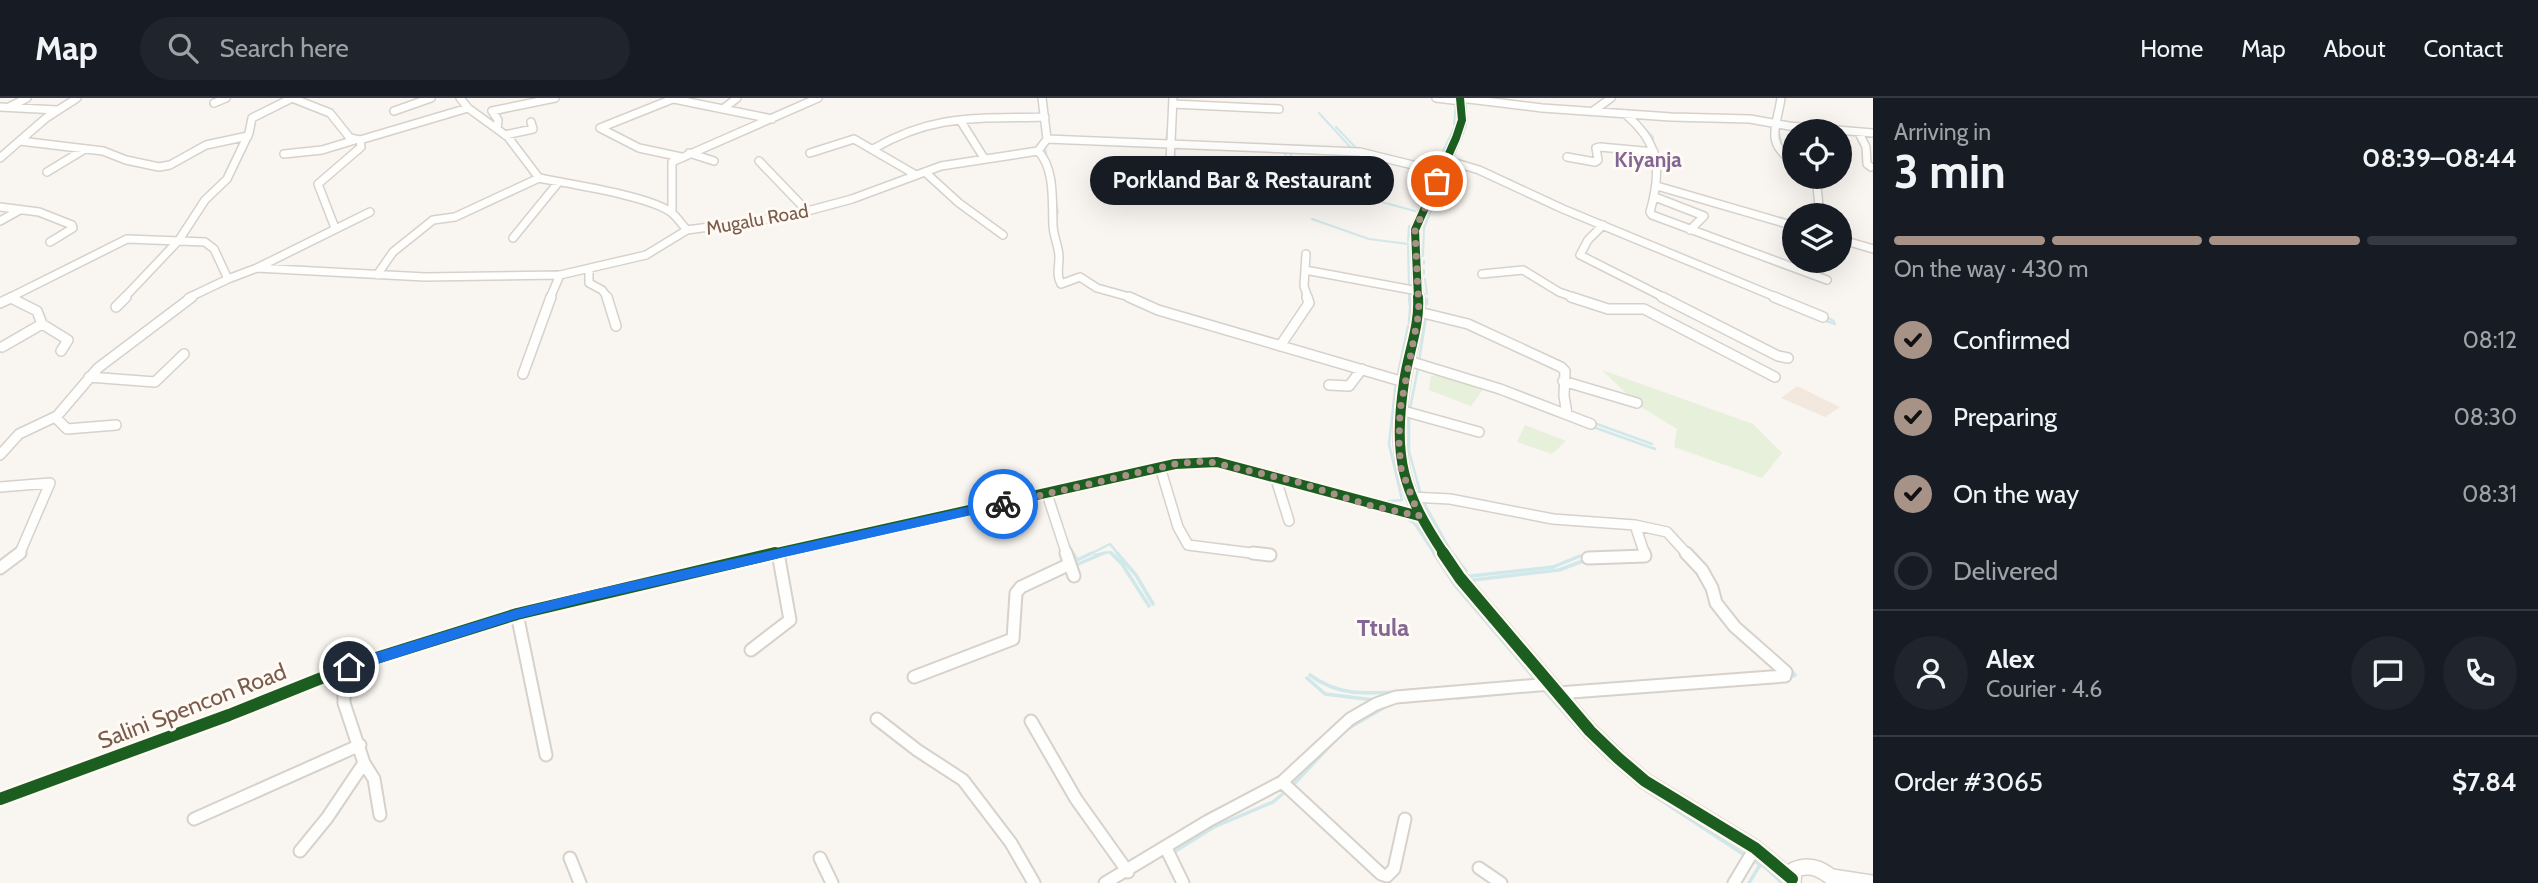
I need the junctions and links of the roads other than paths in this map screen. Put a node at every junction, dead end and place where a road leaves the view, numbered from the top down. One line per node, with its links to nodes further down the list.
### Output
1 (27, 98): 19 (street)
2 (77, 98): 23 (street)
3 (226, 98): 17 (street)
4 (292, 98): 36 (street); 38 (street)
5 (431, 98): 24 (street)
6 (460, 98): 20 (street)
7 (555, 98): 32 (street)
8 (737, 98): 21 (street)
9 (818, 98): 28 (street)
10 (1042, 98): 27 (street)
11 (1436, 98): 15 (street)
12 (1611, 98): 25 (street)
13 (1781, 98): 31 (street)
14 (675, 99): 21 (street); 49 (street)
15 (1461, 99): 25 (street); 55 (street)
16 (1173, 101): 22 (street); 40 (street)
17 (214, 103)
18 (0, 107): 19 (street)
19 (11, 107): 23 (street)
20 (468, 108): 32 (street); 38 (street)
21 (723, 109): 28 (street)
22 (1279, 109)
23 (57, 110): 39 (street)
24 (394, 111)
25 (1593, 111): 26 (street)
26 (1624, 114): 31 (street); 44 (street)
27 (1045, 117): 29 (street); 37 (street)
28 (772, 119): 45 (street)
29 (960, 120): 42 (street); 52 (street)
30 (531, 122): 35 (street)
31 (1774, 123): 33 (street); 48 (street)
32 (497, 129): 35 (street)
33 (1859, 132): 34 (street); 56 (street)
34 (1873, 133)
35 (505, 135): 60 (street)
36 (248, 136): 41 (street); 78 (street)
37 (1047, 139): 40 (street); 43 (street)
38 (358, 140): 47 (street); 73 (street)
39 (20, 141): 41 (street); 51 (street)
40 (1171, 144): 55 (street); 63 (street)
41 (85, 149): 57 (street)
42 (873, 149): 46 (street); 59 (street)
43 (1038, 151): 52 (street, Mugalu Road); 99 (street)
44 (1652, 152): 50 (street); 62 (street)
45 (689, 153): 49 (street); 53 (street)
46 (810, 153)
47 (284, 154)
48 (1782, 154)
49 (681, 157): 69 (street)
50 (1567, 157)
51 (0, 158)
52 (984, 158): 58 (street, Mugalu Road)
53 (715, 161)
54 (759, 161): 68 (street)
55 (1444, 166): 72 (street); 91 (street)
56 (1871, 167)
57 (47, 172)
58 (925, 172): 59 (street, Mugalu Road); 76 (street)
59 (916, 175): 68 (street, Mugalu Road)
60 (539, 178): 61 (street, Mugalu Road); 87 (street)
61 (557, 184): 69 (street, Mugalu Road); 77 (street)
62 (1657, 186): 64 (street); 71 (street)
63 (1209, 196)
64 (1655, 197): 75 (street); 75 (street)
65 (0, 207): 66 (street)
66 (20, 209): 70 (street); 79 (street)
67 (370, 212): 73 (street)
68 (808, 212): 74 (street, Mugalu Road)
69 (672, 213): 74 (street, Mugalu Road)
70 (0, 221)
71 (1782, 222)
72 (1603, 225): 96 (street); 103 (street)
73 (335, 228): 83 (street)
74 (687, 230): 84 (street)
75 (1690, 230): 90 (street)
76 (1003, 235)
77 (513, 237)
78 (179, 240): 89 (street); 92 (street); 94 (street)
79 (50, 242)
80 (1852, 243): 81 (street)
81 (1873, 249)
82 (1306, 254): 85 (street)
83 (257, 268): 87 (street); 89 (street)
84 (589, 270): 88 (street); 98 (street)
85 (1305, 270): 91 (street); 99 (street)
86 (1482, 274): 108 (street)
87 (377, 275): 88 (street)
88 (560, 275): 106 (street)
89 (228, 279): 107 (street)
90 (1827, 280)
91 (1418, 291): 95 (street)
92 (11, 298): 93 (street); 97 (street)
93 (0, 303)
94 (116, 307)
95 (1419, 312): 104 (street); 109 (street)
96 (1823, 317)
97 (42, 324): 100 (street); 101 (street)
98 (616, 327)
99 (1280, 346): 105 (street)
100 (2, 347)
101 (61, 351)
102 (184, 354): 107 (street)
103 (1788, 358)
104 (1409, 361): 110 (street); 114 (street)
105 (1362, 369): 110 (street); 111 (street)
106 (523, 374)
107 (89, 377): 115 (street)
108 (1775, 377)
109 (1563, 381): 112 (street); 114 (street)
110 (1404, 382): 113 (street)
111 (1329, 385)
112 (1637, 403)
113 (1400, 410): 118 (street); 124 (street)
114 (1567, 414): 116 (street)
115 (55, 417): 117 (street); 119 (street)
116 (1591, 424)
117 (116, 425)
118 (1479, 432)
119 (0, 455)
120 (1160, 467): 121 (street, Salini Spencon Road); 123 (street, Salini Spencon Road); 129 (street)
121 (1275, 476): 125 (street, Salini Spencon Road); 126 (street)
122 (0, 486): 131 (street)
123 (1047, 494): 128 (street, Salini Spencon Road); 135 (street)
124 (1410, 497): 125 (street); 127 (street)
125 (1419, 516): 136 (street)
126 (1289, 521)
127 (1635, 525): 130 (street); 136 (street)
128 (778, 553): 132 (street, Salini Spencon Road); 133 (street)
129 (1270, 555)
130 (1588, 558)
131 (0, 568)
132 (517, 614): 134 (street, Salini Spencon Road); 140 (street)
133 (751, 650)
134 (349, 667): 139 (street); 143 (street, Salini Spencon Road)
135 (914, 677)
136 (1554, 689): 142 (street); 148 (street)
137 (877, 719): 158 (street)
138 (1031, 720): 153 (street)
139 (360, 745): 141 (street); 145 (street)
140 (545, 755)
141 (364, 763): 144 (street); 149 (street)
142 (1282, 782): 146 (street); 147 (street)
143 (0, 799)
144 (380, 815)
145 (194, 819)
146 (1405, 819)
147 (1166, 848): 153 (street); 160 (street)
148 (1757, 849): 154 (street); 162 (street)
149 (300, 851)
150 (570, 858): 156 (street)
151 (820, 858): 157 (street)
152 (1479, 868): 161 (street)
153 (1128, 872): 159 (street)
154 (1794, 876): 155 (street)
155 (1835, 880): 163 (street)
156 (580, 883)
157 (832, 883)
158 (1034, 883)
159 (1105, 883)
160 (1184, 883)
161 (1501, 883)
162 (1734, 883)
163 (1871, 883)

